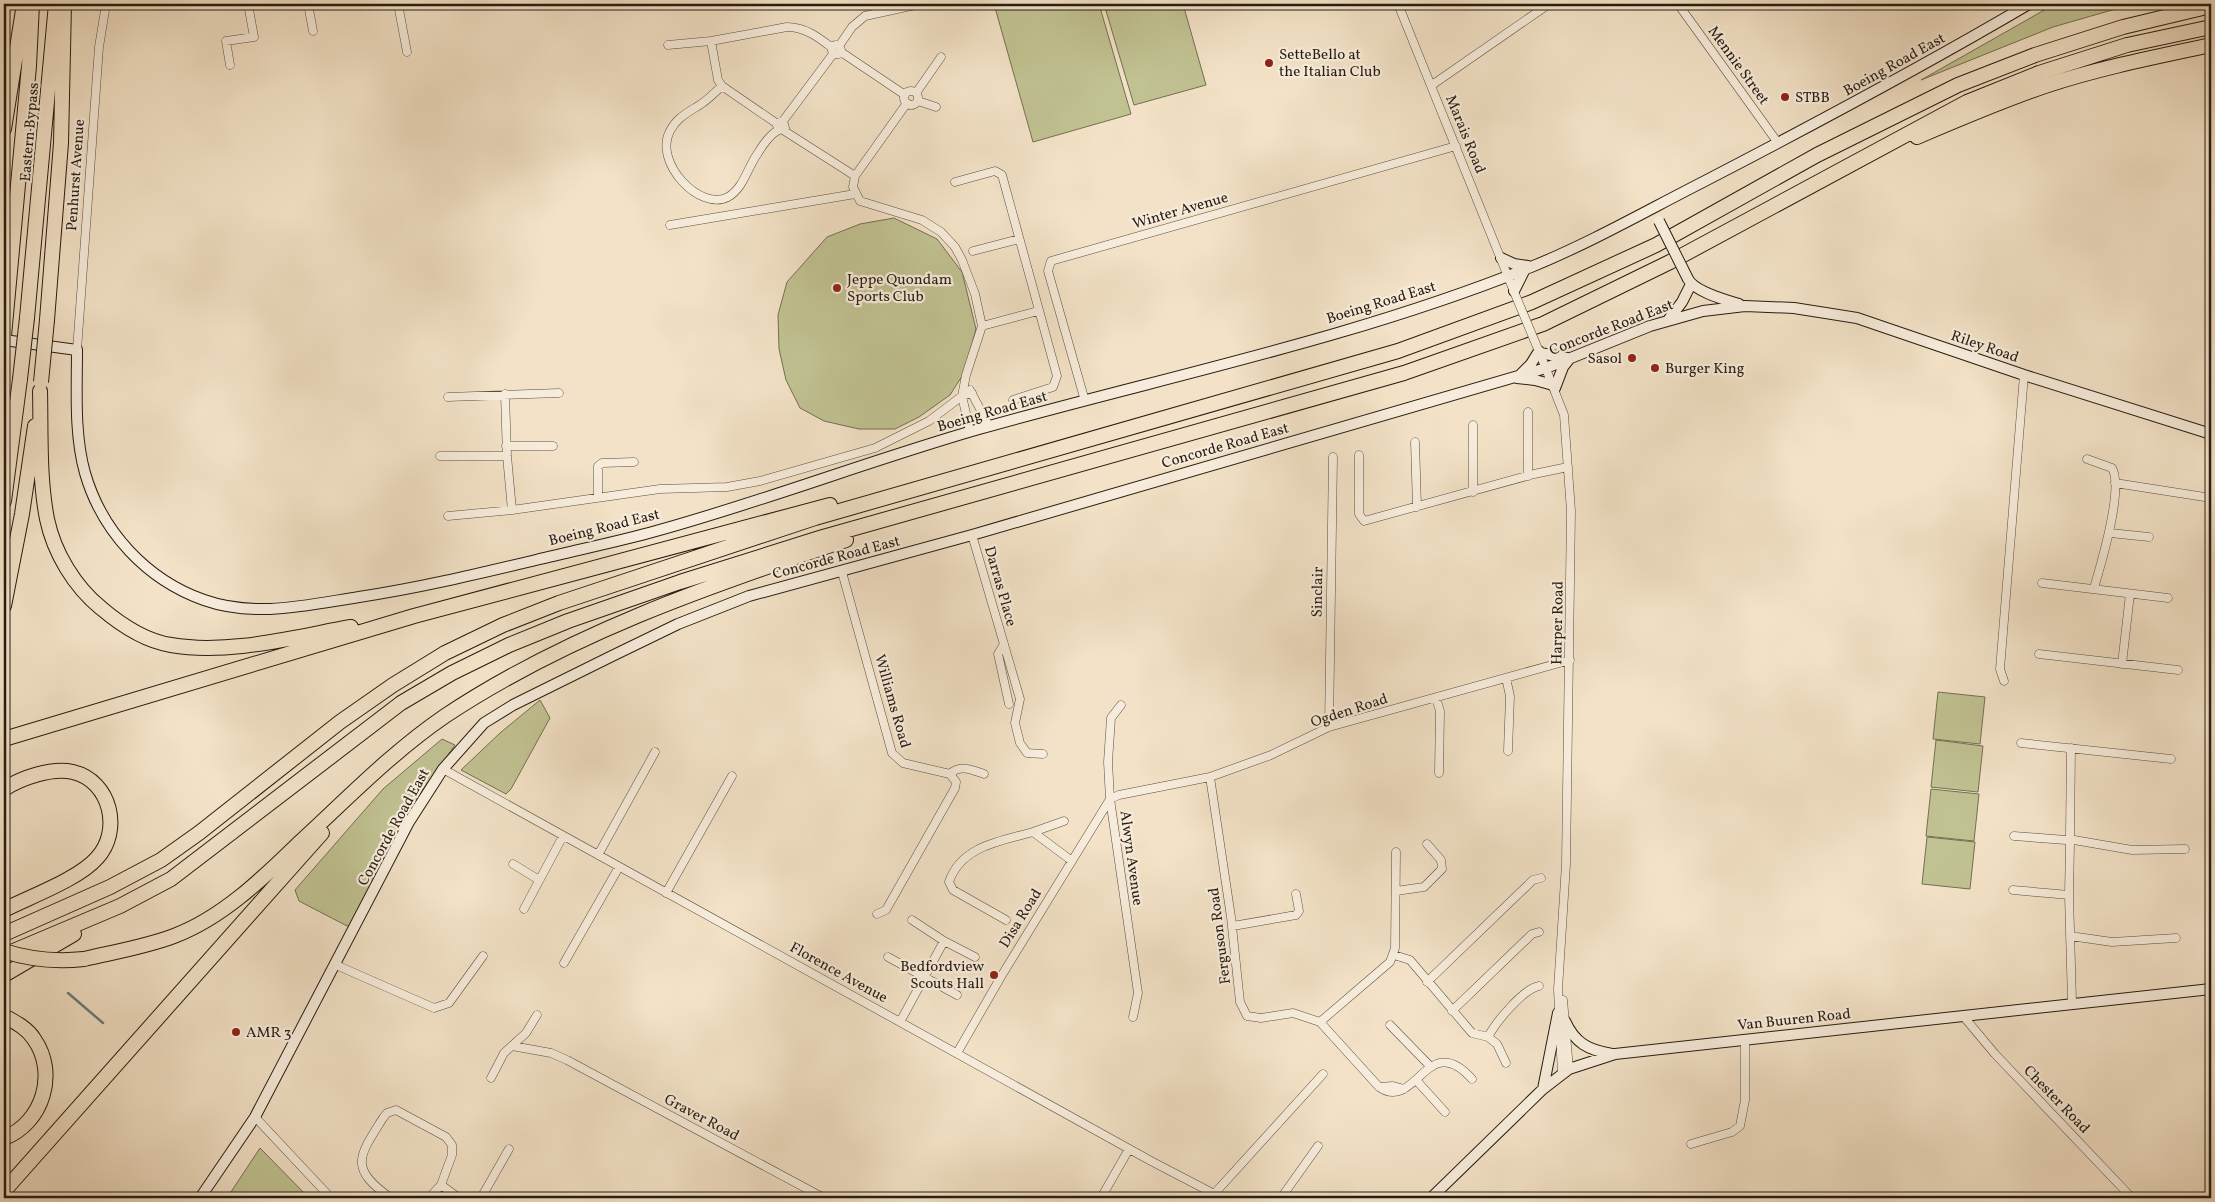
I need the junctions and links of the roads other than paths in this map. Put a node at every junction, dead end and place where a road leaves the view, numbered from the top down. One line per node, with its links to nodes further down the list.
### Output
1 (24, 4): 30 (highway)
2 (32, 4): 53 (highway, Eastern Bypass)
3 (56, 4): 93 (highway, Eastern Bypass, bridge)
4 (64, 4): 62 (highway, bridge)
5 (106, 4): 55 (street, Penhurst Avenue)
6 (248, 4): 23 (street)
7 (308, 4): 16 (street)
8 (398, 4): 21 (street)
9 (920, 4): 20 (street)
10 (1398, 4): 24 (street, Marais Road)
11 (1549, 4): 24 (street)
12 (1678, 4): 31 (street, Mennie Street)
13 (2029, 4): 31 (main road, Boeing Road East)
14 (2211, 6): 87 (highway)
15 (2211, 27): 34 (highway)
16 (313, 31)
17 (711, 41): 19 (street); 20 (street); 25 (street)
18 (2211, 45): 34 (highway)
19 (668, 46)
20 (836, 50): 27 (street); 29 (street)
21 (407, 52)
22 (941, 57): 26 (street)
23 (230, 65)
24 (1432, 85): 32 (street, Marais Road)
25 (722, 86): 29 (street); 29 (street)
26 (917, 97): 27 (street); 27 (street); 28 (street)
27 (906, 99): 33 (street)
28 (936, 107)
29 (780, 126): 33 (street)
30 (4, 129)
31 (1778, 143): 35 (main road, Boeing Road East)
32 (1456, 146): 43 (street, Marais Road); 70 (street, Winter Avenue)
33 (855, 176): 37 (street)
34 (1828, 176): 89 (highway)
35 (1708, 179): 38 (main road, Boeing Road East); 39 (main road)
36 (955, 182): 41 (street)
37 (855, 194): 40 (street); 52 (street)
38 (1638, 215): 39 (main road); 44 (main road, Boeing Road East)
39 (1658, 220): 47 (main road, bridge)
40 (670, 225)
41 (1019, 239): 42 (street); 50 (street)
42 (973, 250)
43 (1501, 258): 44 (main road); 45 (street, Marais Road)
44 (1529, 268): 45 (main road, Boeing Road East); 48 (main road)
45 (1508, 274): 46 (main road, Boeing Road East); 48 (street, Harper Road)
46 (1492, 281): 48 (main road); 70 (main road, Boeing Road East)
47 (1690, 281): 49 (main road); 51 (main road)
48 (1514, 291): 56 (street, Harper Road, bridge)
49 (1745, 306): 51 (main road, Concorde Road East); 59 (main road, Riley Road)
50 (1038, 311): 52 (street); 69 (street)
51 (1669, 319): 57 (main road, Concorde Road East)
52 (982, 326): 61 (street)
53 (4, 336)
54 (4, 340): 55 (main road)
55 (77, 350): 74 (main road, Boeing Road East)
56 (1539, 351): 57 (main road); 58 (street, Harper Road); 60 (main road)
57 (1569, 358): 58 (main road, Concorde Road East); 63 (main road)
58 (1546, 368): 60 (main road, Concorde Road East); 63 (street, Harper Road)
59 (2024, 375): 75 (main road, Riley Road); 113 (street)
60 (1515, 377): 63 (main road); 98 (main road, Concorde Road East)
61 (965, 385): 65 (street); 68 (street)
62 (40, 386): 105 (highway); 106 (highway)
63 (1554, 387): 85 (street, Harper Road)
64 (559, 393): 66 (street)
65 (972, 393): 68 (street); 73 (street)
66 (505, 394): 67 (street); 77 (street)
67 (448, 396)
68 (962, 396): 74 (street); 91 (street)
69 (1012, 400)
70 (1085, 401): 73 (main road, Boeing Road East)
71 (1528, 412): 86 (street)
72 (1473, 425): 90 (street)
73 (989, 426): 74 (main road, Boeing Road East)
74 (970, 431)
75 (2211, 434)
76 (1415, 442): 94 (street)
77 (506, 446): 78 (street); 81 (street)
78 (553, 446)
79 (1359, 455): 94 (street)
80 (440, 456): 81 (street)
81 (507, 456): 95 (street)
82 (1333, 457): 117 (street, Sinclair)
83 (2087, 459): 88 (street)
84 (634, 462): 91 (street)
85 (1568, 467): 86 (street); 109 (street, Harper Road)
86 (1528, 476): 90 (street)
87 (944, 480): 106 (highway); 161 (highway)
88 (2115, 483): 92 (street); 97 (street)
89 (999, 488): 125 (highway); 153 (highway)
90 (1473, 492): 94 (street)
91 (598, 497): 95 (street)
92 (2211, 498)
93 (4, 501)
94 (1417, 507)
95 (512, 510): 96 (street)
96 (448, 516)
97 (2110, 533): 99 (street); 102 (street)
98 (972, 535): 100 (main road, Concorde Road East); 107 (street, Darras Place)
99 (2149, 537)
100 (842, 572): 126 (main road, Concorde Road East); 128 (street, Williams Road)
101 (2042, 582): 102 (street)
102 (2094, 588): 103 (street)
103 (2130, 594): 104 (street); 110 (street)
104 (2168, 598)
105 (4, 606)
106 (414, 616): 118 (highway)
107 (1004, 644): 115 (street); 123 (street, Darras Place)
108 (2039, 654): 110 (street)
109 (1570, 660): 112 (street, Ogden Road); 183 (street, Harper Road)
110 (2122, 664): 111 (street)
111 (2178, 670)
112 (1506, 678): 114 (street, Ogden Road); 121 (street)
113 (2004, 681)
114 (1436, 698): 117 (street, Ogden Road); 127 (street)
115 (1009, 704)
116 (1121, 705): 133 (street, Alwyn Avenue)
117 (1329, 727): 131 (street, Ogden Road)
118 (4, 739)
119 (2021, 743): 120 (street)
120 (2072, 748): 124 (street); 138 (street)
121 (1508, 750)
122 (655, 752): 142 (street)
123 (1043, 754)
124 (2171, 759)
125 (382, 765): 165 (highway, bridge); 209 (highway)
126 (442, 769): 136 (street, Florence Avenue); 171 (main road, Concorde Road East)
127 (1438, 773)
128 (950, 774): 129 (street); 156 (street)
129 (984, 774)
130 (732, 776): 150 (street)
131 (1210, 777): 133 (street, Ogden Road); 159 (street, Ferguson Road)
132 (4, 789): 155 (highway)
133 (1110, 799): 143 (street, Disa Road); 182 (street, Alwyn Avenue)
134 (1064, 821): 135 (street)
135 (1034, 832): 143 (street); 158 (street)
136 (563, 836): 142 (street, Florence Avenue); 147 (street)
137 (2014, 836): 138 (street)
138 (2070, 840): 140 (street); 152 (street)
139 (1427, 844): 148 (street)
140 (2185, 849)
141 (1396, 852): 148 (street)
142 (598, 855): 145 (street, Florence Avenue)
143 (1072, 861): 191 (street, Disa Road)
144 (513, 864): 147 (street)
145 (619, 866): 150 (street, Florence Avenue); 170 (street)
146 (1541, 878): 174 (street)
147 (540, 880): 154 (street)
148 (1396, 890): 166 (street)
149 (2013, 890): 152 (street)
150 (666, 893): 185 (street, Florence Avenue)
151 (1296, 894): 159 (street)
152 (2069, 895): 162 (street)
153 (120, 906): 165 (highway); 172 (highway)
154 (524, 909)
155 (4, 910)
156 (877, 914)
157 (912, 920): 164 (street)
158 (1006, 920)
159 (1233, 926): 186 (street, Ferguson Road)
160 (1539, 932): 179 (street)
161 (4, 934)
162 (2070, 936): 163 (street); 178 (street)
163 (2176, 938)
164 (944, 941): 169 (street); 173 (street)
165 (4, 953)
166 (1394, 955): 174 (street); 186 (street)
167 (483, 956): 171 (street)
168 (888, 957): 173 (street)
169 (975, 957)
170 (564, 964)
171 (336, 965): 202 (main road, Concorde Road East)
172 (4, 975)
173 (923, 978): 177 (street); 185 (street)
174 (1427, 982): 179 (street)
175 (1539, 986): 188 (street)
176 (2211, 989): 178 (main road, Van Buuren Road)
177 (957, 995)
178 (2072, 1002): 184 (main road, Van Buuren Road)
179 (1452, 1011): 188 (street)
180 (537, 1015): 190 (street)
181 (4, 1016): 203 (highway)
182 (1133, 1017)
183 (1561, 1017): 192 (main road); 195 (street, Harper Road); 200 (main road)
184 (1964, 1017): 189 (main road, Van Buuren Road); 222 (street, Chester Road)
185 (900, 1022): 191 (street, Florence Avenue)
186 (1320, 1022): 199 (street, Ferguson Road)
187 (1390, 1025): 194 (street)
188 (1488, 1037): 193 (street)
189 (1745, 1039): 192 (main road, Van Buuren Road); 204 (street)
190 (512, 1046): 197 (street); 217 (street, Graver Road)
191 (957, 1053): 207 (street, Florence Avenue)
192 (1615, 1054): 195 (main road, Van Buuren Road)
193 (1506, 1063)
194 (1430, 1066): 198 (street); 199 (street)
195 (1566, 1071): 200 (main road, Van Buuren Road)
196 (1324, 1074): 210 (street)
197 (491, 1078)
198 (1472, 1079)
199 (1416, 1080): 201 (street)
200 (1543, 1089): 221 (main road, Van Buuren Road)
201 (1445, 1112)
202 (255, 1117): 211 (main road, Concorde Road East); 212 (street)
203 (4, 1138)
204 (1692, 1144)
205 (1318, 1146): 220 (street)
206 (509, 1149): 216 (street)
207 (1129, 1149): 210 (street, Florence Avenue); 218 (street)
208 (441, 1185): 213 (street); 214 (street); 215 (street)
209 (4, 1191)
210 (1214, 1194): 219 (street, Florence Avenue)
211 (200, 1198)
212 (331, 1198)
213 (391, 1198)
214 (429, 1198)
215 (459, 1198)
216 (481, 1198)
217 (824, 1198)
218 (1101, 1198)
219 (1222, 1198)
220 (1281, 1198)
221 (1431, 1198)
222 (2132, 1198)

